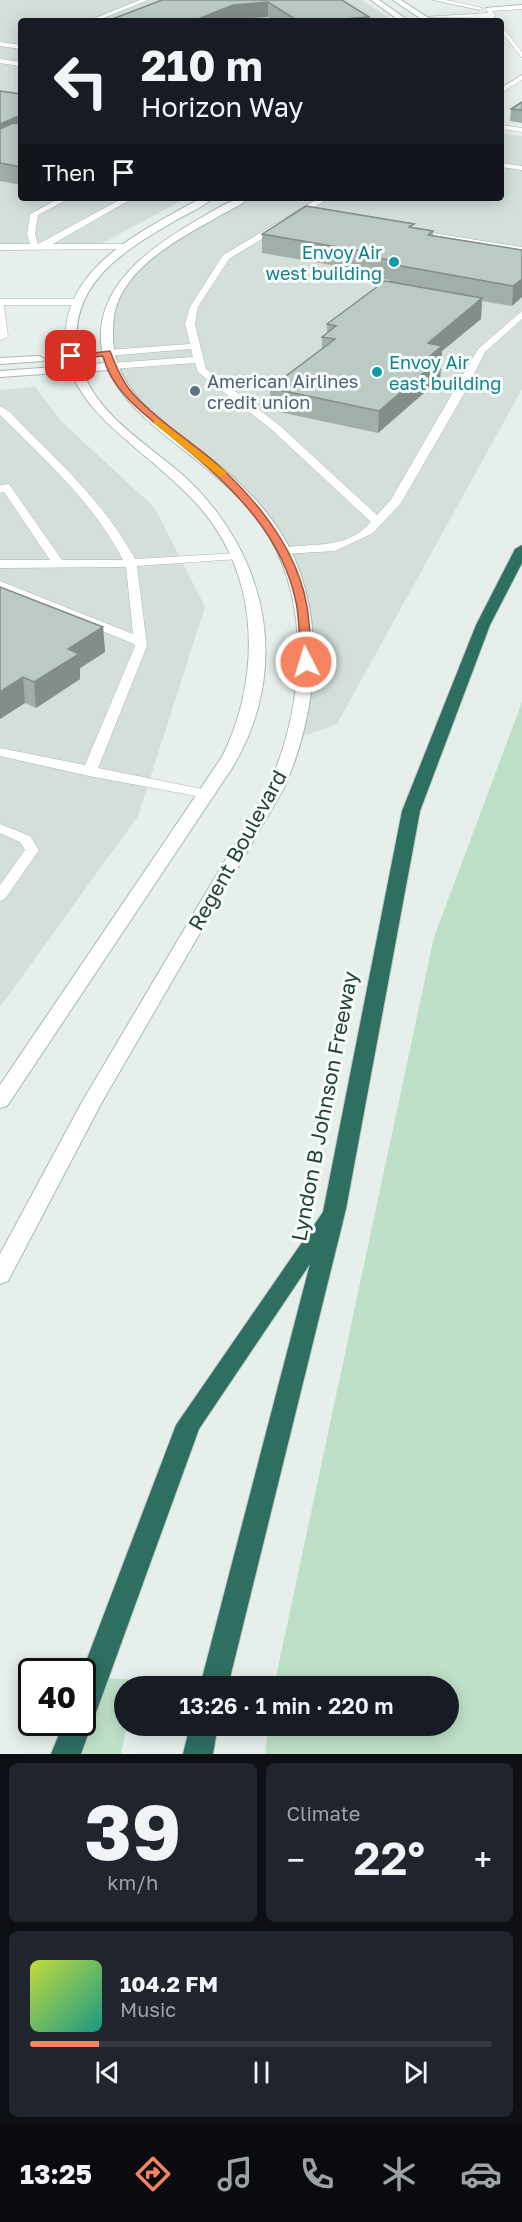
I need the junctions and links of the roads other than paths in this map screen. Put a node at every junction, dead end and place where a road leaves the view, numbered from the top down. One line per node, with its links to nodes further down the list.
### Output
1 (145, 0): 7 (lane)
2 (374, 0): 8 (street)
3 (396, 0): 9 (street)
4 (436, 0): 6 (lane)
5 (522, 7): 6 (lane)
6 (493, 16): 10 (lane); 11 (lane)
7 (99, 18)
8 (401, 18)
9 (425, 18)
10 (449, 18)
11 (504, 18)
12 (504, 32): 15 (lane)
13 (0, 44): 14 (lane)
14 (18, 47)
15 (522, 56)
16 (0, 61): 17 (lane)
17 (18, 64)
18 (522, 77): 19 (lane)
19 (504, 89)
20 (504, 127): 21 (lane)
21 (522, 130)
22 (504, 165): 23 (lane)
23 (522, 168)
24 (60, 201): 32 (lane)
25 (123, 201): 32 (lane)
26 (203, 201): 34 (street, Regent Boulevard)
27 (239, 201): 41 (street, Regent Boulevard)
28 (320, 201): 29 (lane)
29 (300, 213): 30 (lane); 40 (lane)
30 (311, 215)
31 (405, 231): 35 (lane)
32 (39, 246): 33 (lane); 34 (lane)
33 (0, 247)
34 (128, 247): 36 (street, Regent Boulevard)
35 (522, 250)
36 (77, 302): 37 (lane); 41 (street, Regent Boulevard)
37 (0, 304): 39 (lane)
38 (522, 314): 48 (lane)
39 (0, 337)
40 (196, 346): 41 (lane); 42 (lane)
41 (86, 357): 43 (street); 44 (street); 44 (street, Regent Boulevard); 45 (street); 51 (street, Regent Boulevard)
42 (198, 360): 44 (lane); 48 (lane)
43 (0, 361)
44 (112, 366): 50 (street, Regent Boulevard)
45 (0, 374)
46 (0, 408): 53 (lane)
47 (2, 486): 52 (lane)
48 (378, 522): 50 (lane)
49 (522, 549): 63 (highway, Lyndon B Johnson Freeway)
50 (283, 551): 64 (street, Regent Boulevard)
51 (238, 556): 53 (lane); 59 (street, Regent Boulevard)
52 (58, 563): 53 (lane); 54 (lane)
53 (131, 563): 56 (lane)
54 (0, 564)
55 (0, 585): 56 (lane)
56 (141, 642): 58 (lane)
57 (0, 752): 58 (lane)
58 (89, 772): 59 (lane)
59 (207, 794): 62 (street, Regent Boulevard)
60 (0, 828): 61 (lane)
61 (0, 896)
62 (0, 1101)
63 (335, 1209): 65 (highway); 66 (highway, Lyndon B Johnson Freeway)
64 (0, 1275)
65 (96, 1672)
66 (217, 1676)
67 (73, 1736): 69 (highway)
68 (202, 1736): 70 (highway)
69 (66, 1754)
70 (198, 1754)

